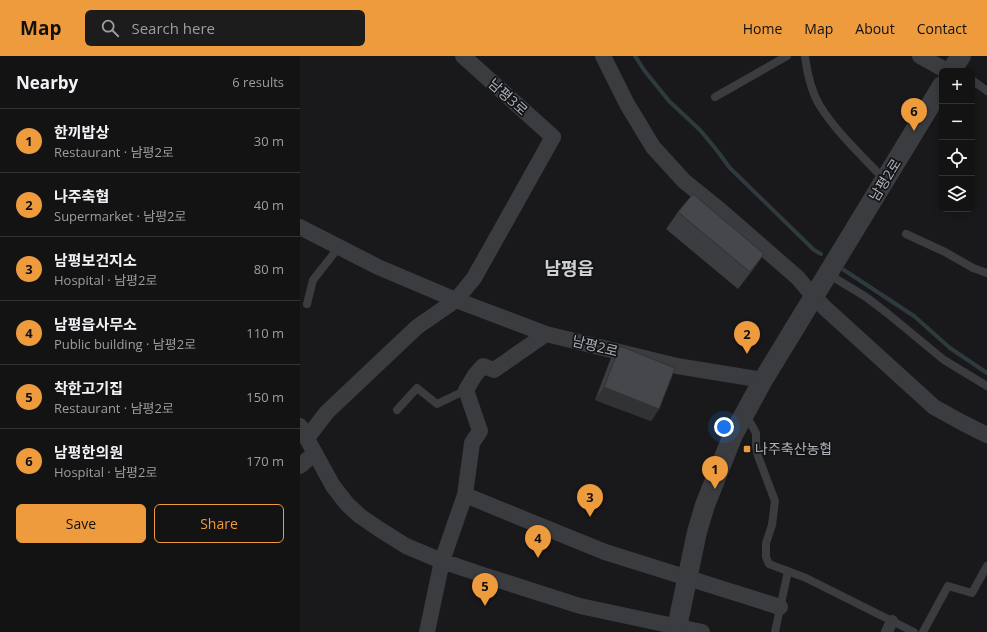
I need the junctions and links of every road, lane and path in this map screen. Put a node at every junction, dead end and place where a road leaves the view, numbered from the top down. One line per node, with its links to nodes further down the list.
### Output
1 (463, 56): 18 (street, 남평3로)
2 (603, 56): 17 (street)
3 (787, 56): 10 (lane)
4 (806, 56): 11 (lane)
5 (920, 56): 6 (street)
6 (955, 67)
7 (975, 82): 9 (lane)
8 (939, 91): 11 (street, 남평2로)
9 (987, 91)
10 (715, 97)
11 (885, 180): 15 (street, 남평2로)
12 (300, 227): 14 (street, 남평2로)
13 (906, 234): 16 (lane)
14 (339, 247): 18 (street, 남평2로); 19 (lane)
15 (828, 273): 17 (street, 남평2로); 22 (lane)
16 (987, 273)
17 (813, 296): 21 (street, 남평2로); 27 (street)
18 (456, 300): 20 (street, 남평2로); 26 (street)
19 (307, 304)
20 (546, 334): 21 (street, 남평2로); 23 (street)
21 (763, 380): 25 (street, 남평2로)
22 (987, 386)
23 (466, 390): 24 (lane); 30 (street)
24 (397, 410)
25 (745, 413): 33 (lane); 34 (street, 남평2로)
26 (304, 432): 28 (street)
27 (987, 435)
28 (314, 454): 29 (street); 31 (street)
29 (300, 466)
30 (465, 495): 31 (street); 34 (street)
31 (442, 561): 37 (street); 38 (street)
32 (987, 566): 43 (lane)
33 (788, 571): 35 (lane); 36 (lane)
34 (688, 577): 35 (street); 37 (street, 남평2로)
35 (780, 607): 40 (lane)
36 (892, 621): 41 (street); 42 (lane)
37 (676, 629): 39 (street)
38 (427, 632)
39 (702, 632)
40 (775, 632)
41 (887, 632)
42 (914, 632)
43 (923, 632)

